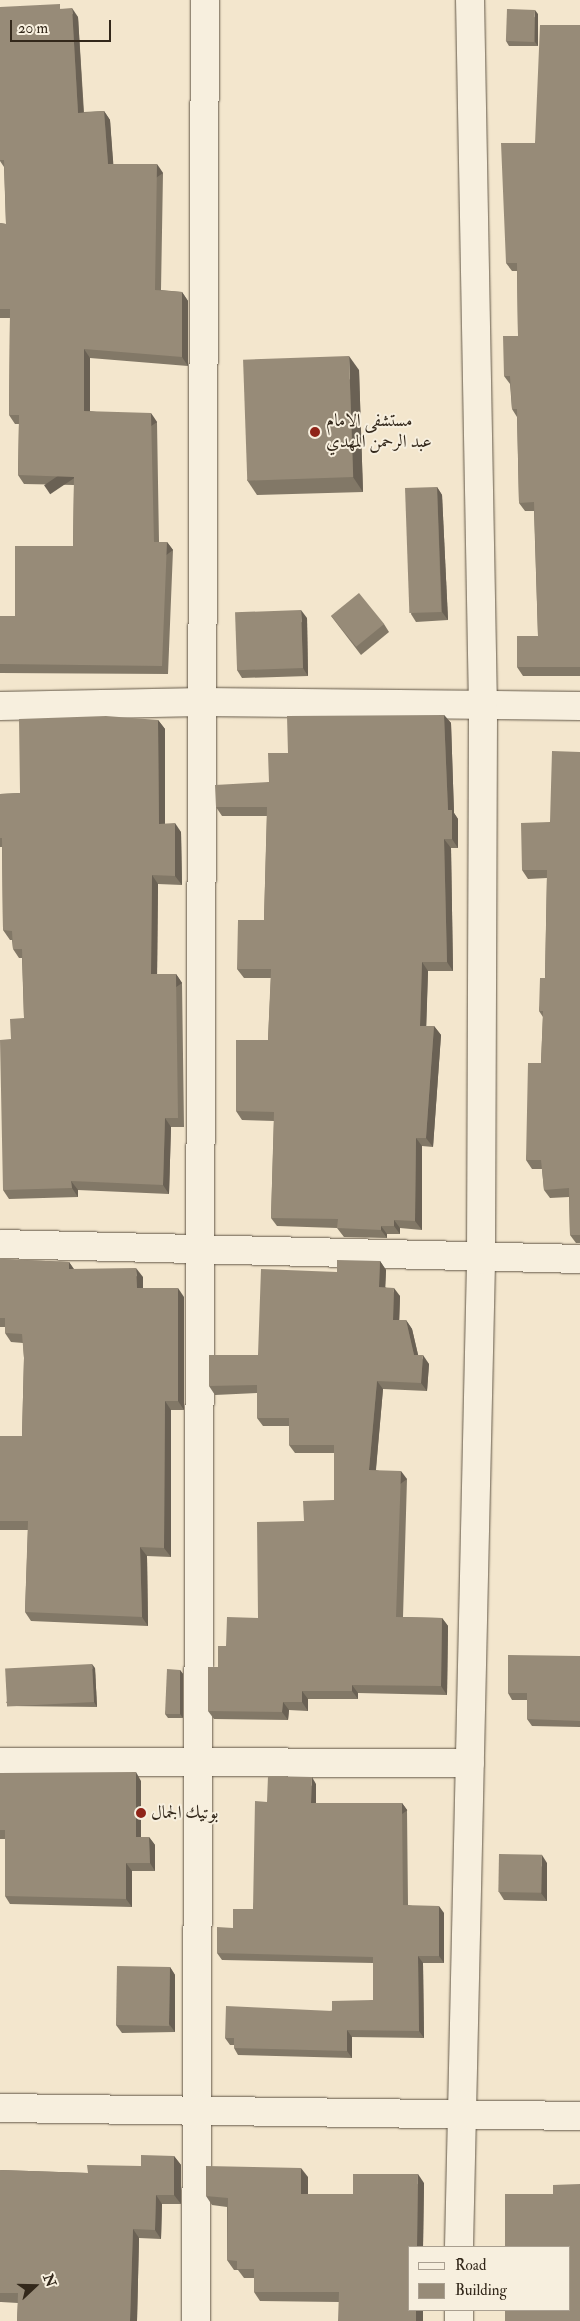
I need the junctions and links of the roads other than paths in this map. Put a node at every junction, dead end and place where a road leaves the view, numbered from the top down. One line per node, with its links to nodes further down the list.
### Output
1 (206, 0): 3 (street)
2 (470, 0): 6 (street)
3 (203, 702): 4 (street); 6 (street); 8 (street)
4 (0, 706)
5 (580, 706): 6 (street)
6 (483, 708): 10 (street)
7 (0, 1244): 8 (street)
8 (200, 1250): 10 (street); 12 (street)
9 (580, 1259): 10 (street)
10 (481, 1260): 13 (street)
11 (0, 1762): 12 (street)
12 (199, 1763): 13 (street); 15 (street)
13 (470, 1763): 16 (street)
14 (0, 2108): 15 (street)
15 (197, 2111): 16 (street); 19 (street)
16 (461, 2115): 17 (street); 18 (street)
17 (580, 2116)
18 (460, 2246)
19 (196, 2321)

